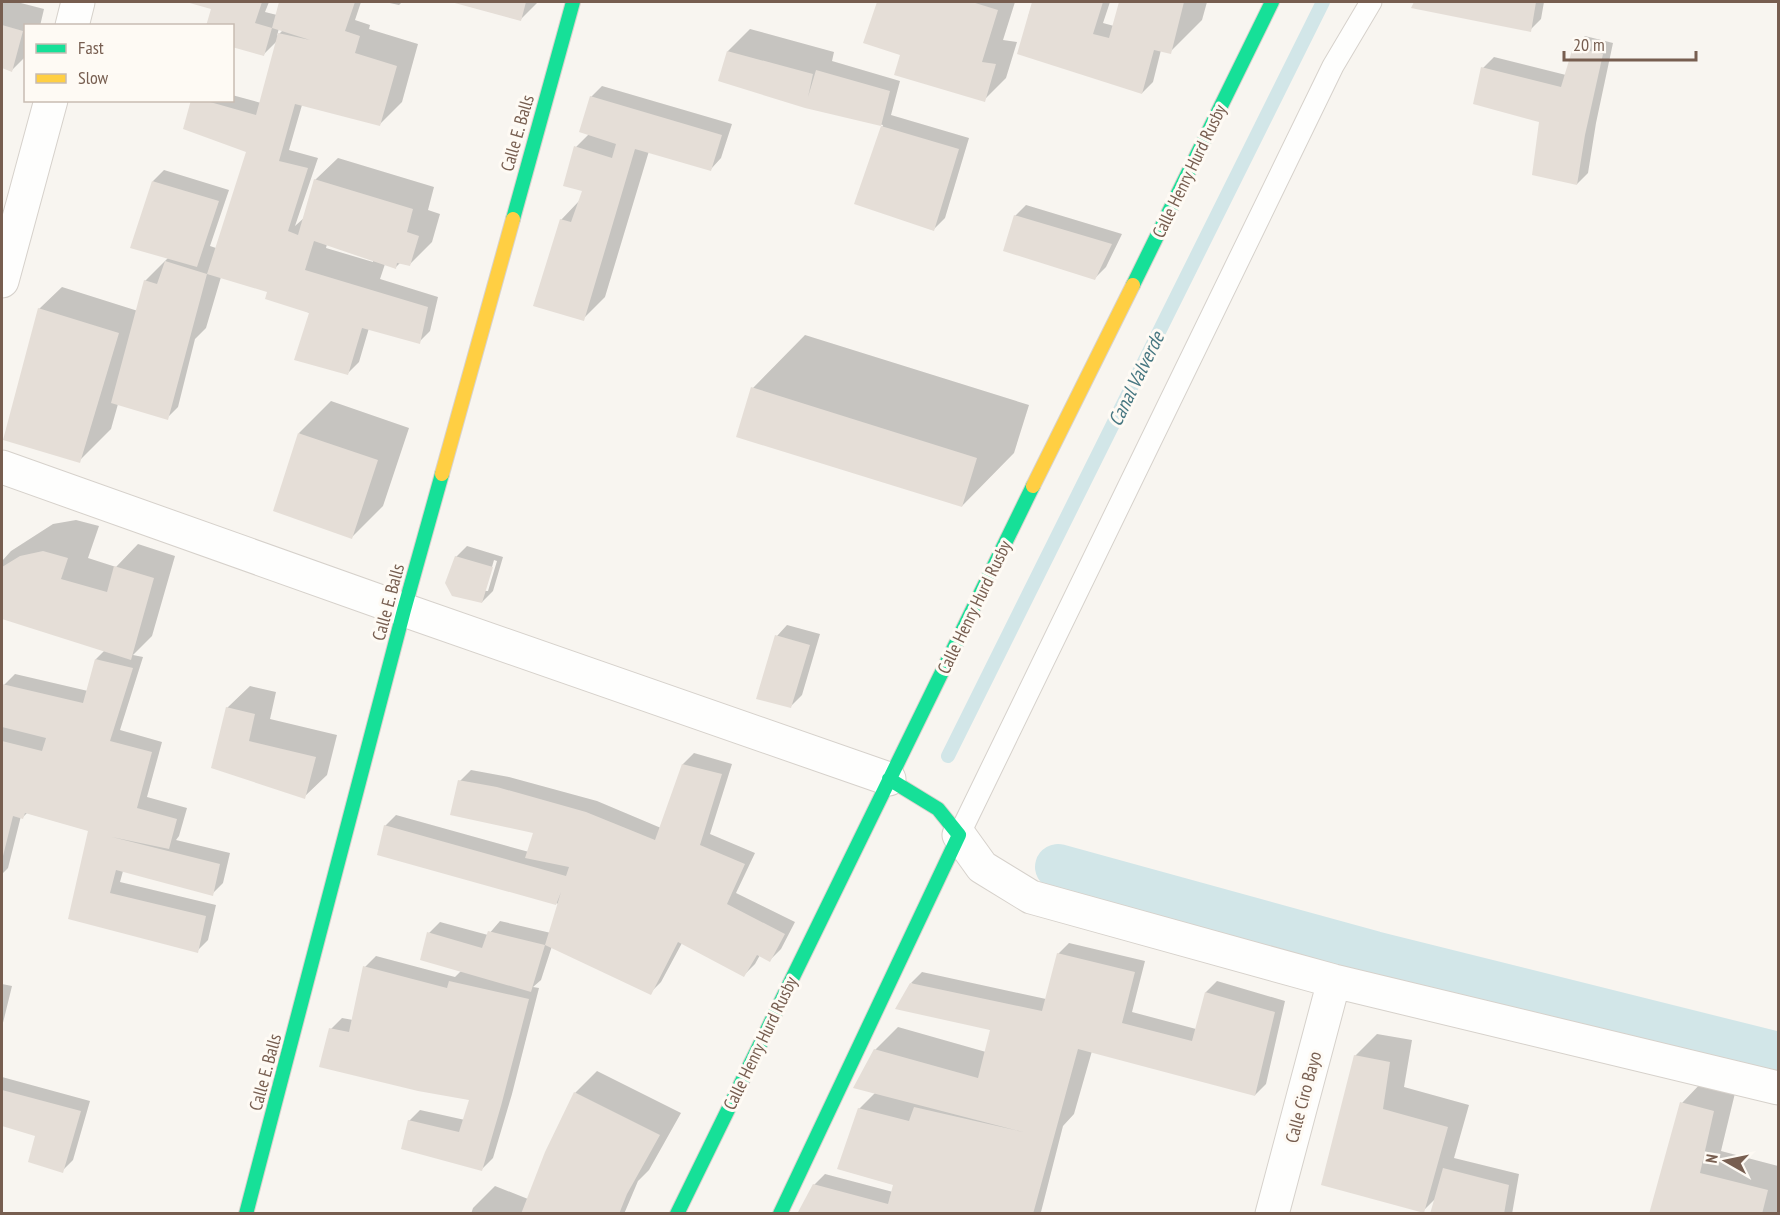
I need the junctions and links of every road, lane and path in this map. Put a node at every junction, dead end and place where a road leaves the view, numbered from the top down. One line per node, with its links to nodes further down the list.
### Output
1 (78, 2): 5 (street)
2 (573, 2): 9 (street, Calle E. Balls)
3 (1272, 2): 10 (street, Calle Henry Hurd Rusby)
4 (1371, 2): 11 (lane)
5 (72, 24)
6 (50, 102): 7 (street)
7 (2, 281)
8 (2, 467): 9 (street)
9 (404, 610): 10 (street); 14 (street, Calle E. Balls)
10 (889, 779): 11 (street); 15 (street, Calle Henry Hurd Rusby)
11 (959, 835): 12 (street); 16 (street)
12 (1334, 981): 13 (street); 17 (street, Calle Ciro Bayo)
13 (1779, 1088)
14 (246, 1214)
15 (677, 1214)
16 (780, 1214)
17 (1272, 1214)

